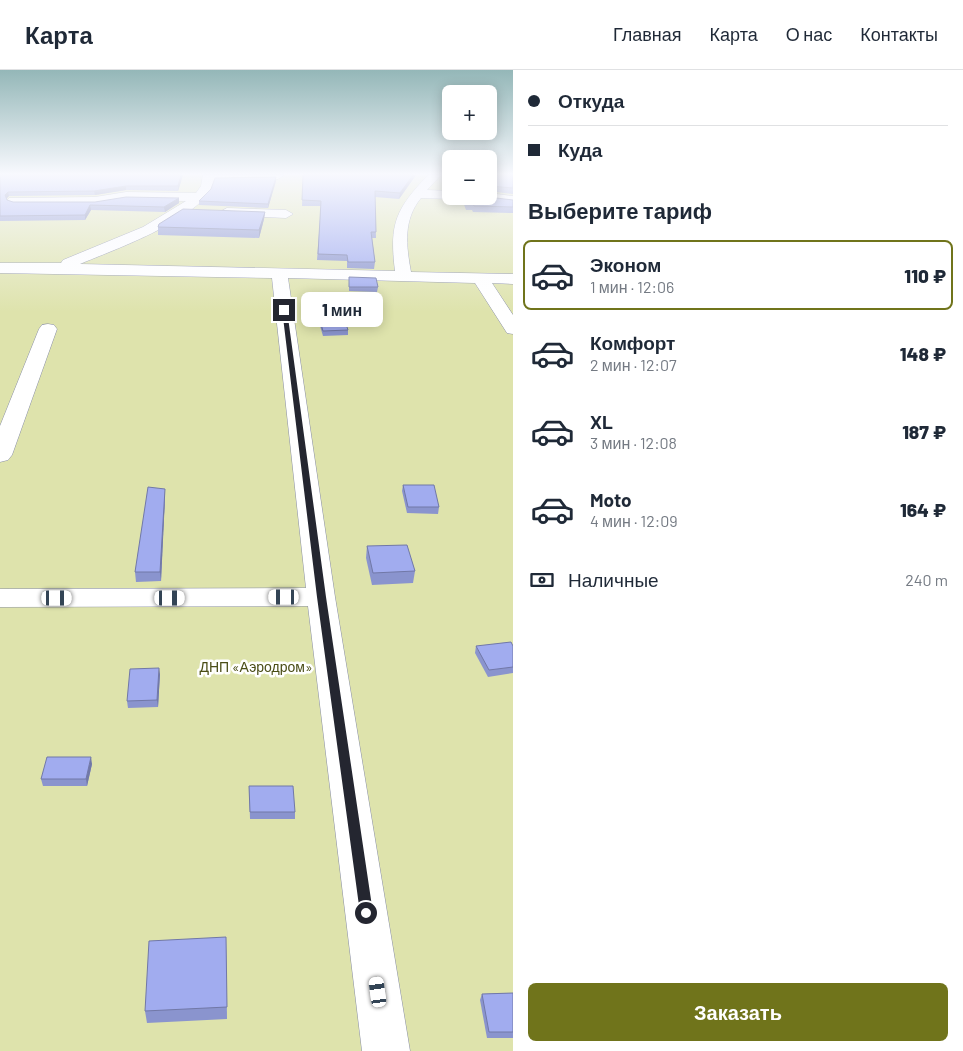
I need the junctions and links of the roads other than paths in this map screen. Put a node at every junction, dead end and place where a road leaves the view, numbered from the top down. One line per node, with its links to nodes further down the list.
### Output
1 (164, 221): 4 (street)
2 (401, 221): 6 (street)
3 (0, 268): 4 (street)
4 (58, 268): 5 (street)
5 (279, 272): 6 (street); 12 (street)
6 (403, 275): 7 (street)
7 (480, 278): 8 (street); 10 (street)
8 (513, 279)
9 (48, 329): 11 (street)
10 (513, 329)
11 (0, 455)
12 (321, 597): 13 (street); 14 (street)
13 (0, 598)
14 (386, 1051)

